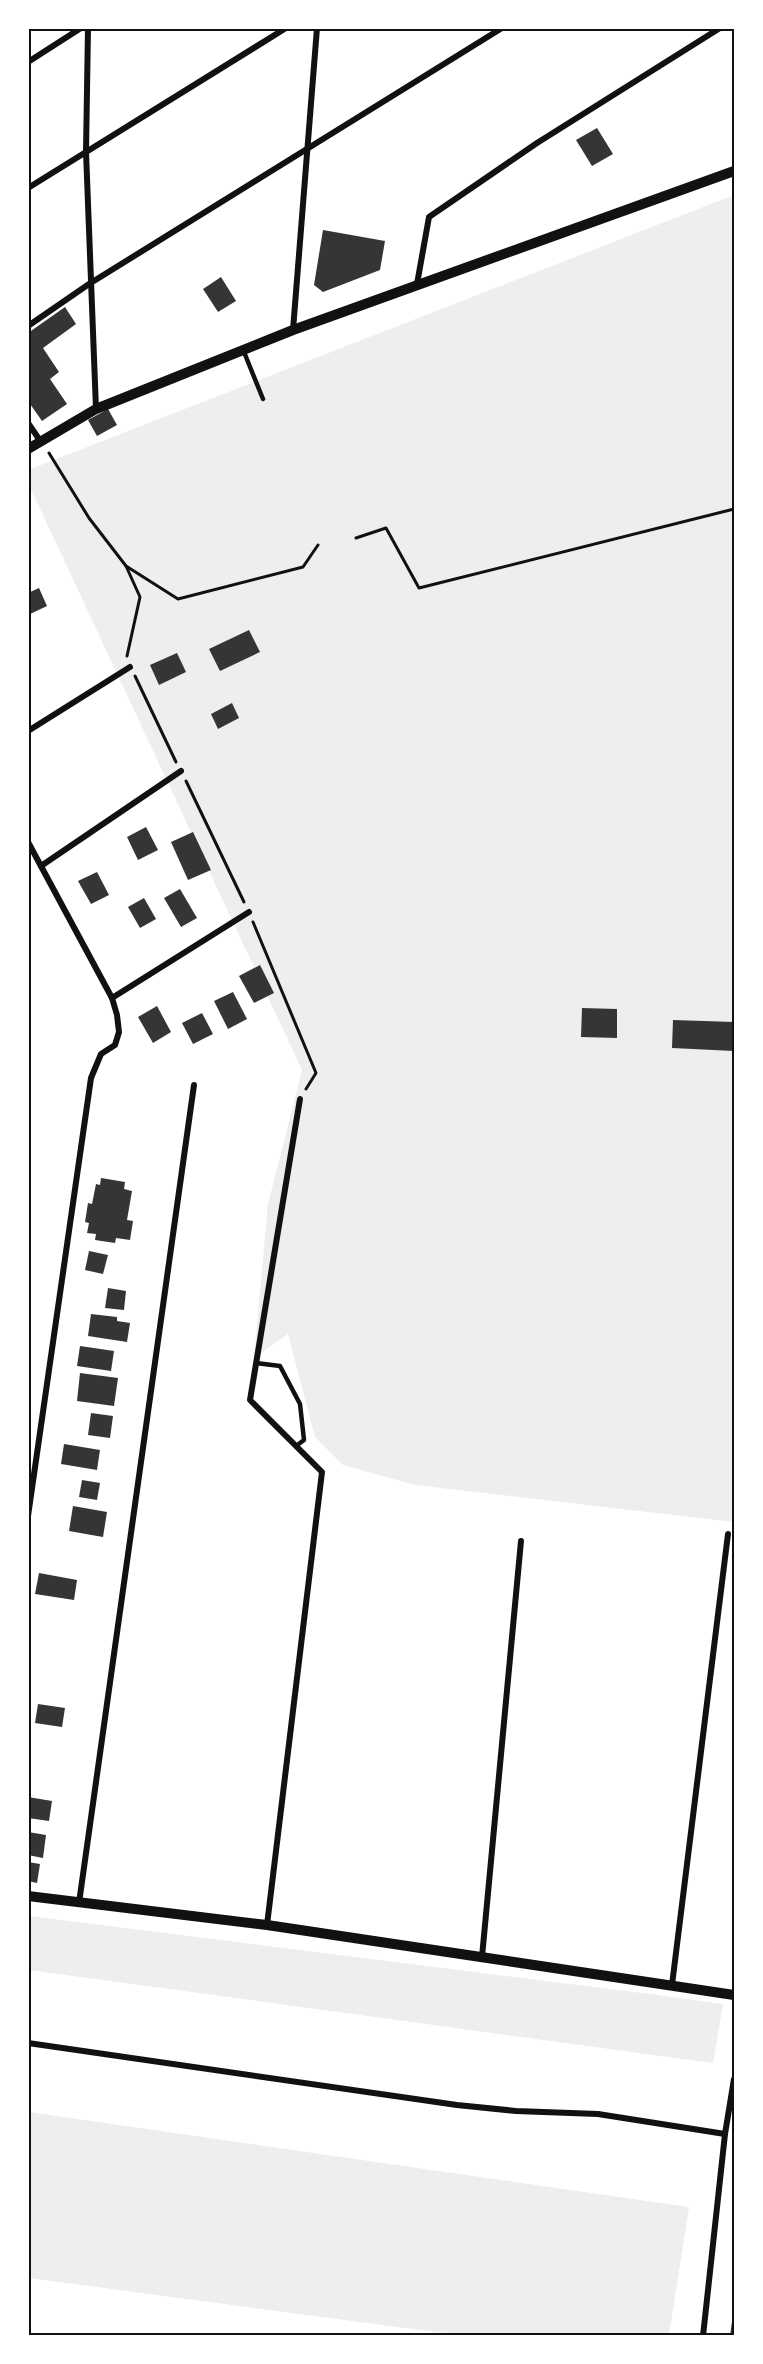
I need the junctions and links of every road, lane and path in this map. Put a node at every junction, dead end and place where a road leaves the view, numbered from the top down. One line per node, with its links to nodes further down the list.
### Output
1 (81, 28): 7 (street)
2 (88, 28): 9 (street)
3 (286, 28): 9 (street)
4 (317, 28): 8 (street)
5 (502, 28): 8 (street)
6 (720, 28): 13 (street)
7 (28, 62)
8 (309, 148): 12 (street); 15 (street)
9 (86, 152): 11 (street); 12 (street)
10 (735, 171): 13 (street)
11 (28, 188)
12 (89, 284): 14 (street); 18 (street)
13 (417, 284): 15 (street)
14 (28, 326)
15 (293, 330): 16 (street)
16 (243, 350): 17 (lane); 18 (street)
17 (263, 399)
18 (96, 409): 20 (street)
19 (28, 423): 20 (street)
20 (41, 442): 21 (street); 25 (path)
21 (28, 449)
22 (735, 508): 23 (path)
23 (356, 538)
24 (318, 545): 25 (path)
25 (126, 566): 26 (path)
26 (130, 667): 27 (street); 28 (path)
27 (28, 731)
28 (181, 771): 30 (street); 31 (path)
29 (28, 842): 30 (street)
30 (41, 866): 32 (street)
31 (249, 912): 32 (street); 35 (path)
32 (112, 998): 33 (street)
33 (91, 1077): 38 (street); 39 (street)
34 (194, 1085): 43 (street)
35 (300, 1099): 36 (street)
36 (256, 1363): 37 (street); 37 (lane)
37 (296, 1446): 44 (street)
38 (28, 1490)
39 (28, 1516)
40 (728, 1534): 46 (street)
41 (521, 1540): 45 (street)
42 (28, 1896): 43 (street)
43 (80, 1902): 44 (street)
44 (267, 1925): 45 (street)
45 (482, 1957): 46 (street)
46 (672, 1984): 47 (street)
47 (735, 1995)
48 (28, 2043): 50 (street)
49 (735, 2079): 50 (street)
50 (725, 2134): 51 (street)
51 (703, 2336)

